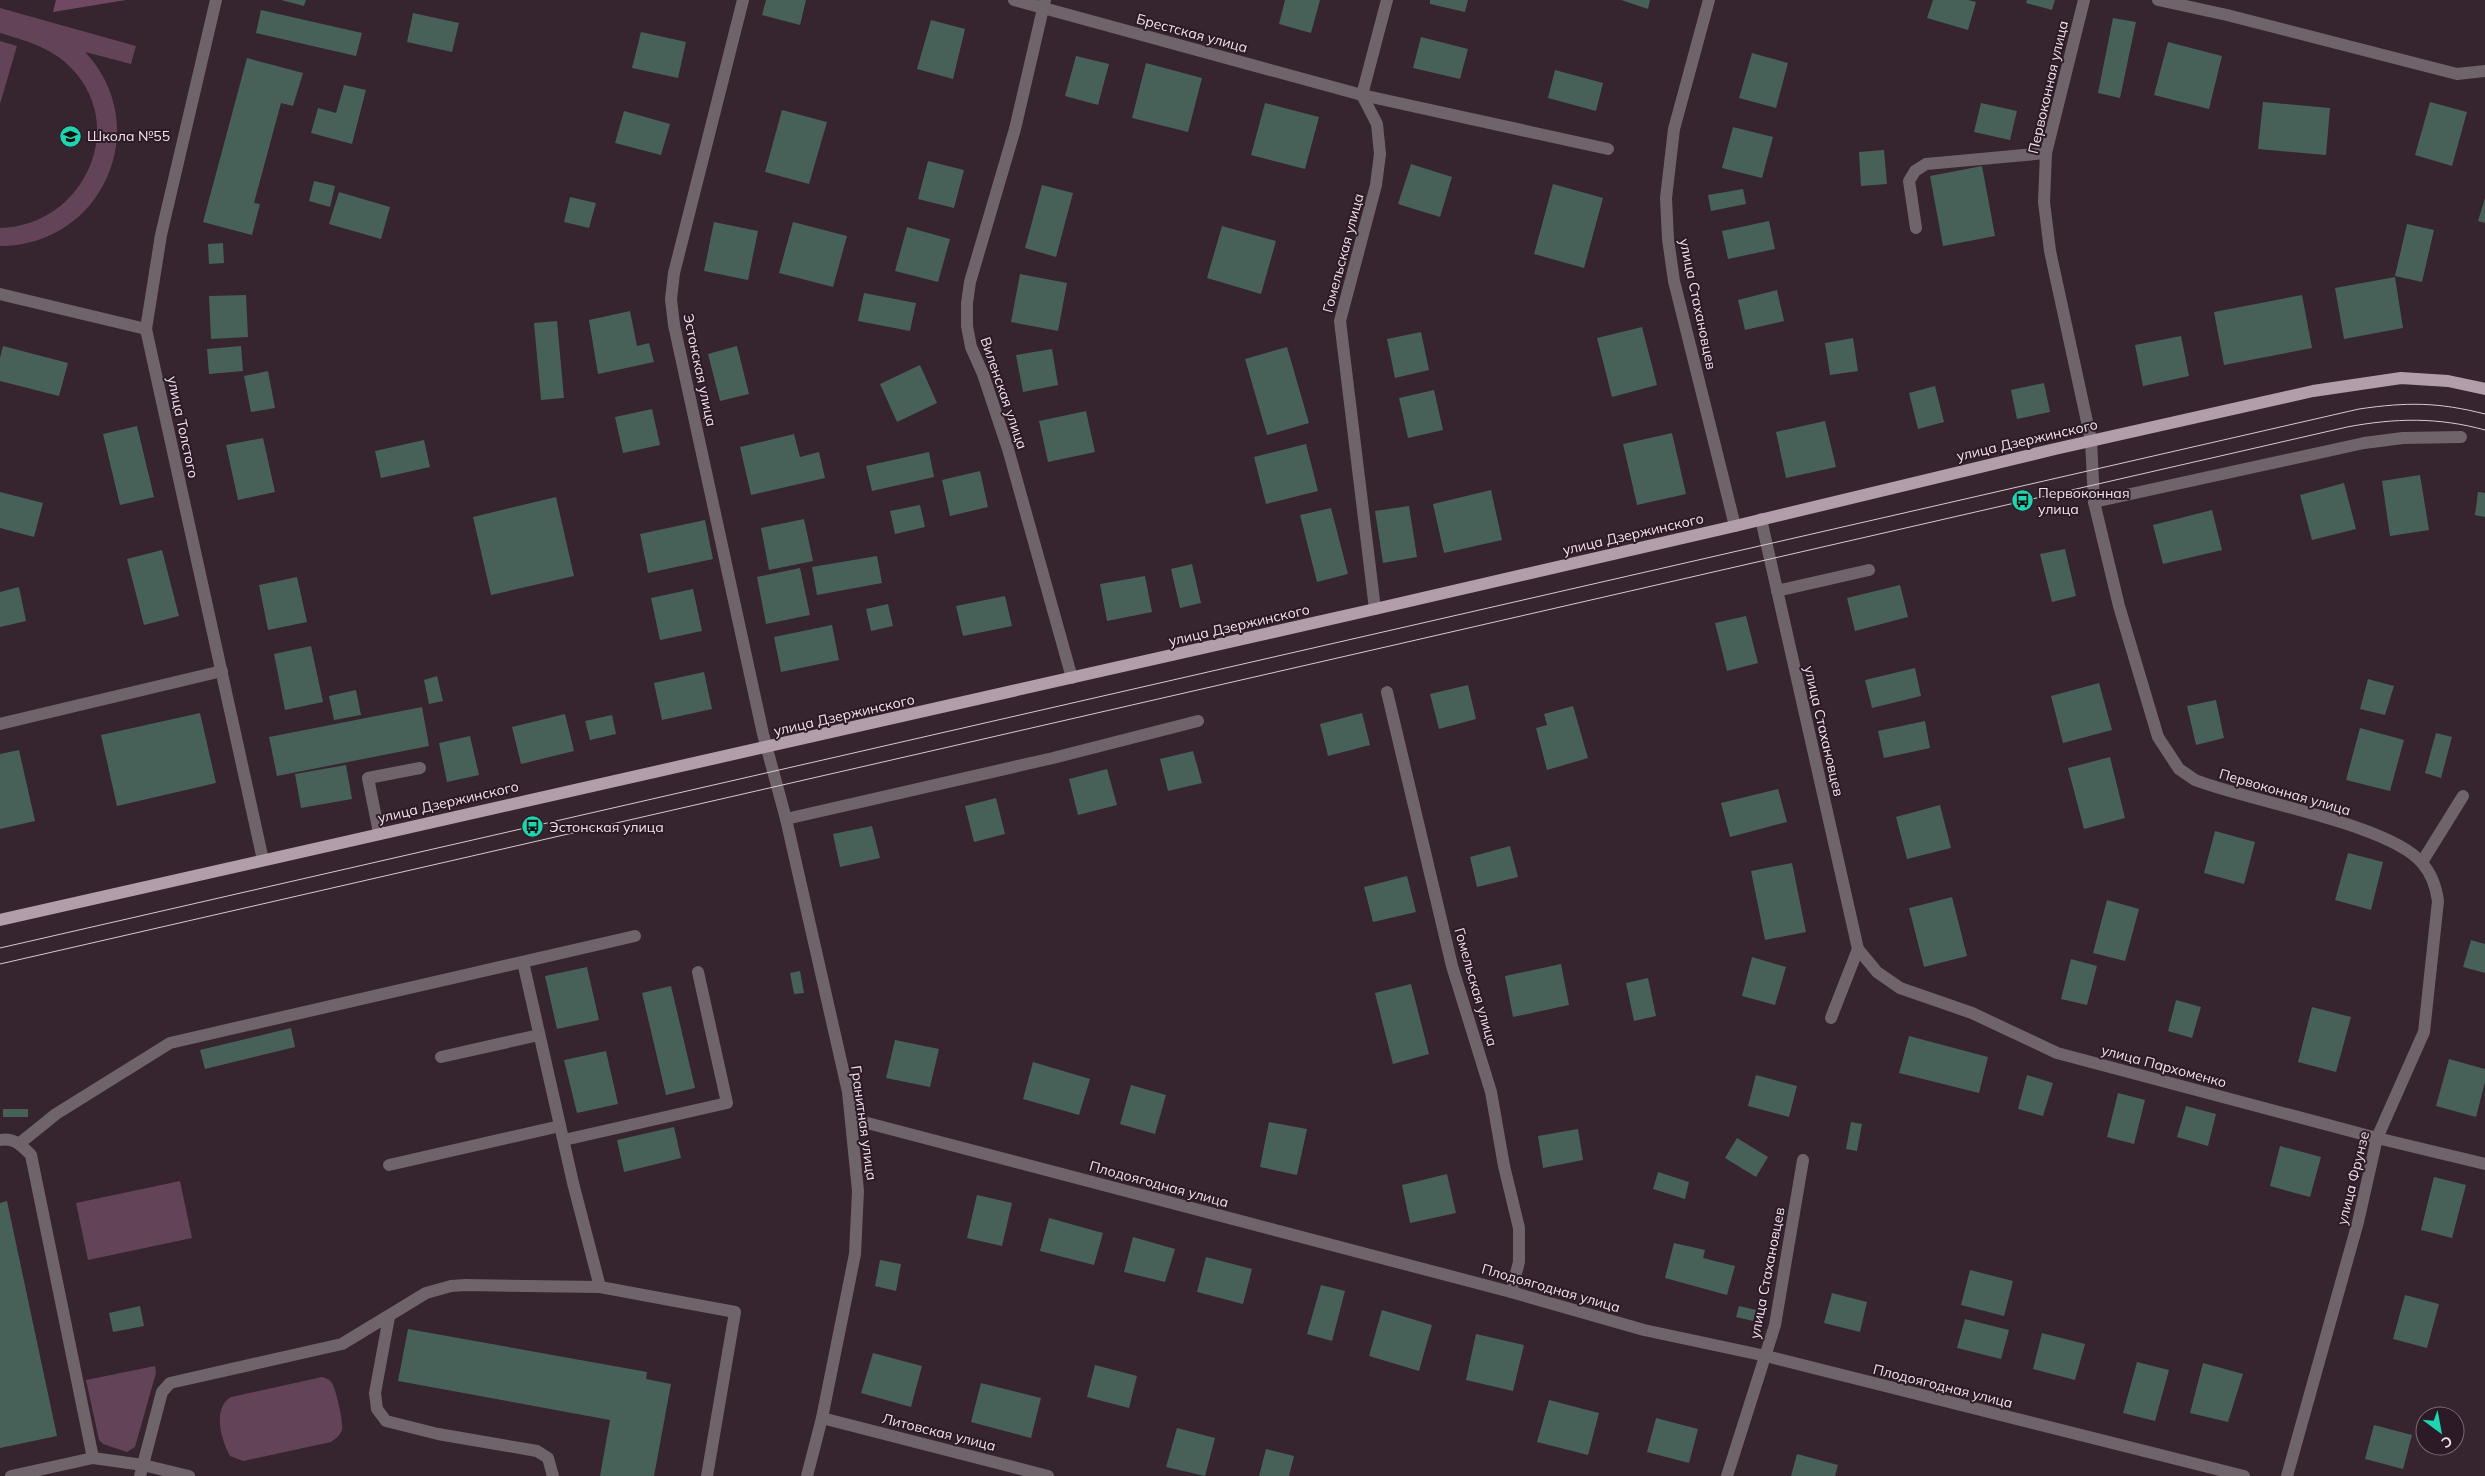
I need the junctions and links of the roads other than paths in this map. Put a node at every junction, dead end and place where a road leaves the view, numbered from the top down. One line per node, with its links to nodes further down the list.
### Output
1 (216, 0): 15 (street, улица Толстого)
2 (743, 0): 30 (street, Эстонская улица)
3 (1014, 0): 8 (street, Брестская улица)
4 (1387, 0): 10 (street)
5 (1709, 0): 21 (street, улица Стахановцев)
6 (2084, 0): 12 (street, Первоконная улица)
7 (2158, 0): 9 (street)
8 (1044, 4): 10 (street, Брестская улица); 26 (street, Виленская улица)
9 (2485, 71)
10 (1362, 95): 11 (street, Брестская улица); 24 (street, Гомельская улица)
11 (1608, 149)
12 (2046, 153): 13 (street); 18 (street, Первоконная улица)
13 (1916, 228)
14 (0, 294): 15 (street)
15 (146, 329): 25 (street, улица Толстого)
16 (2485, 388): 18 (main road, улица Дзержинского)
17 (2461, 437): 19 (street)
18 (2091, 440): 19 (street, Первоконная улица); 20 (main road, улица Дзержинского)
19 (2094, 502): 36 (street, Первоконная улица)
20 (1761, 519): 21 (main road, улица Дзержинского); 23 (street, улица Стахановцев)
21 (1735, 526): 24 (main road, улица Дзержинского)
22 (1869, 570): 23 (street)
23 (1777, 591): 39 (street, улица Стахановцев)
24 (1375, 609): 26 (main road, улица Дзержинского)
25 (222, 671): 29 (street); 35 (street, улица Толстого)
26 (1072, 678): 30 (main road, улица Дзержинского)
27 (1387, 692): 55 (street, Гомельская улица)
28 (1198, 721): 33 (street)
29 (0, 724)
30 (766, 748): 33 (street, Гранитная улица); 34 (main road, улица Дзержинского)
31 (420, 768): 34 (street)
32 (2463, 796): 36 (street)
33 (786, 819): 45 (street, Гранитная улица)
34 (380, 833): 35 (main road, улица Дзержинского)
35 (263, 860): 37 (main road, улица Дзержинского)
36 (2422, 862): 47 (street, улица Фрунзе)
37 (0, 920)
38 (635, 936): 40 (street)
39 (1858, 949): 42 (street); 47 (street, улица Пархоменко)
40 (523, 962): 43 (street); 50 (street)
41 (698, 972): 49 (street)
42 (1831, 1018)
43 (540, 1035): 44 (street); 46 (street)
44 (442, 1057)
45 (852, 1119): 55 (street, Плодоягодная улица); 58 (street, Гранитная улица)
46 (560, 1126): 49 (street); 53 (street)
47 (2377, 1138): 52 (street, улица Пархоменко); 69 (street, улица Фрунзе)
48 (0, 1140): 50 (street)
49 (564, 1140): 54 (street)
50 (20, 1144): 59 (street)
51 (1803, 1160): 57 (street, улица Стахановцев)
52 (2485, 1164)
53 (389, 1165)
54 (600, 1287): 56 (street); 64 (street)
55 (1511, 1292): 57 (street, Плодоягодная улица)
56 (389, 1317): 60 (street); 63 (street)
57 (1766, 1356): 67 (street, улица Стахановцев); 68 (street, Плодоягодная улица)
58 (822, 1418): 65 (street, Гранитная улица); 66 (street, Литовская улица)
59 (93, 1458): 60 (street); 61 (street)
60 (141, 1470): 62 (street)
61 (12, 1476)
62 (189, 1476)
63 (553, 1476)
64 (707, 1476)
65 (807, 1476)
66 (1048, 1476)
67 (1727, 1476)
68 (2244, 1476)
69 (2287, 1476)

